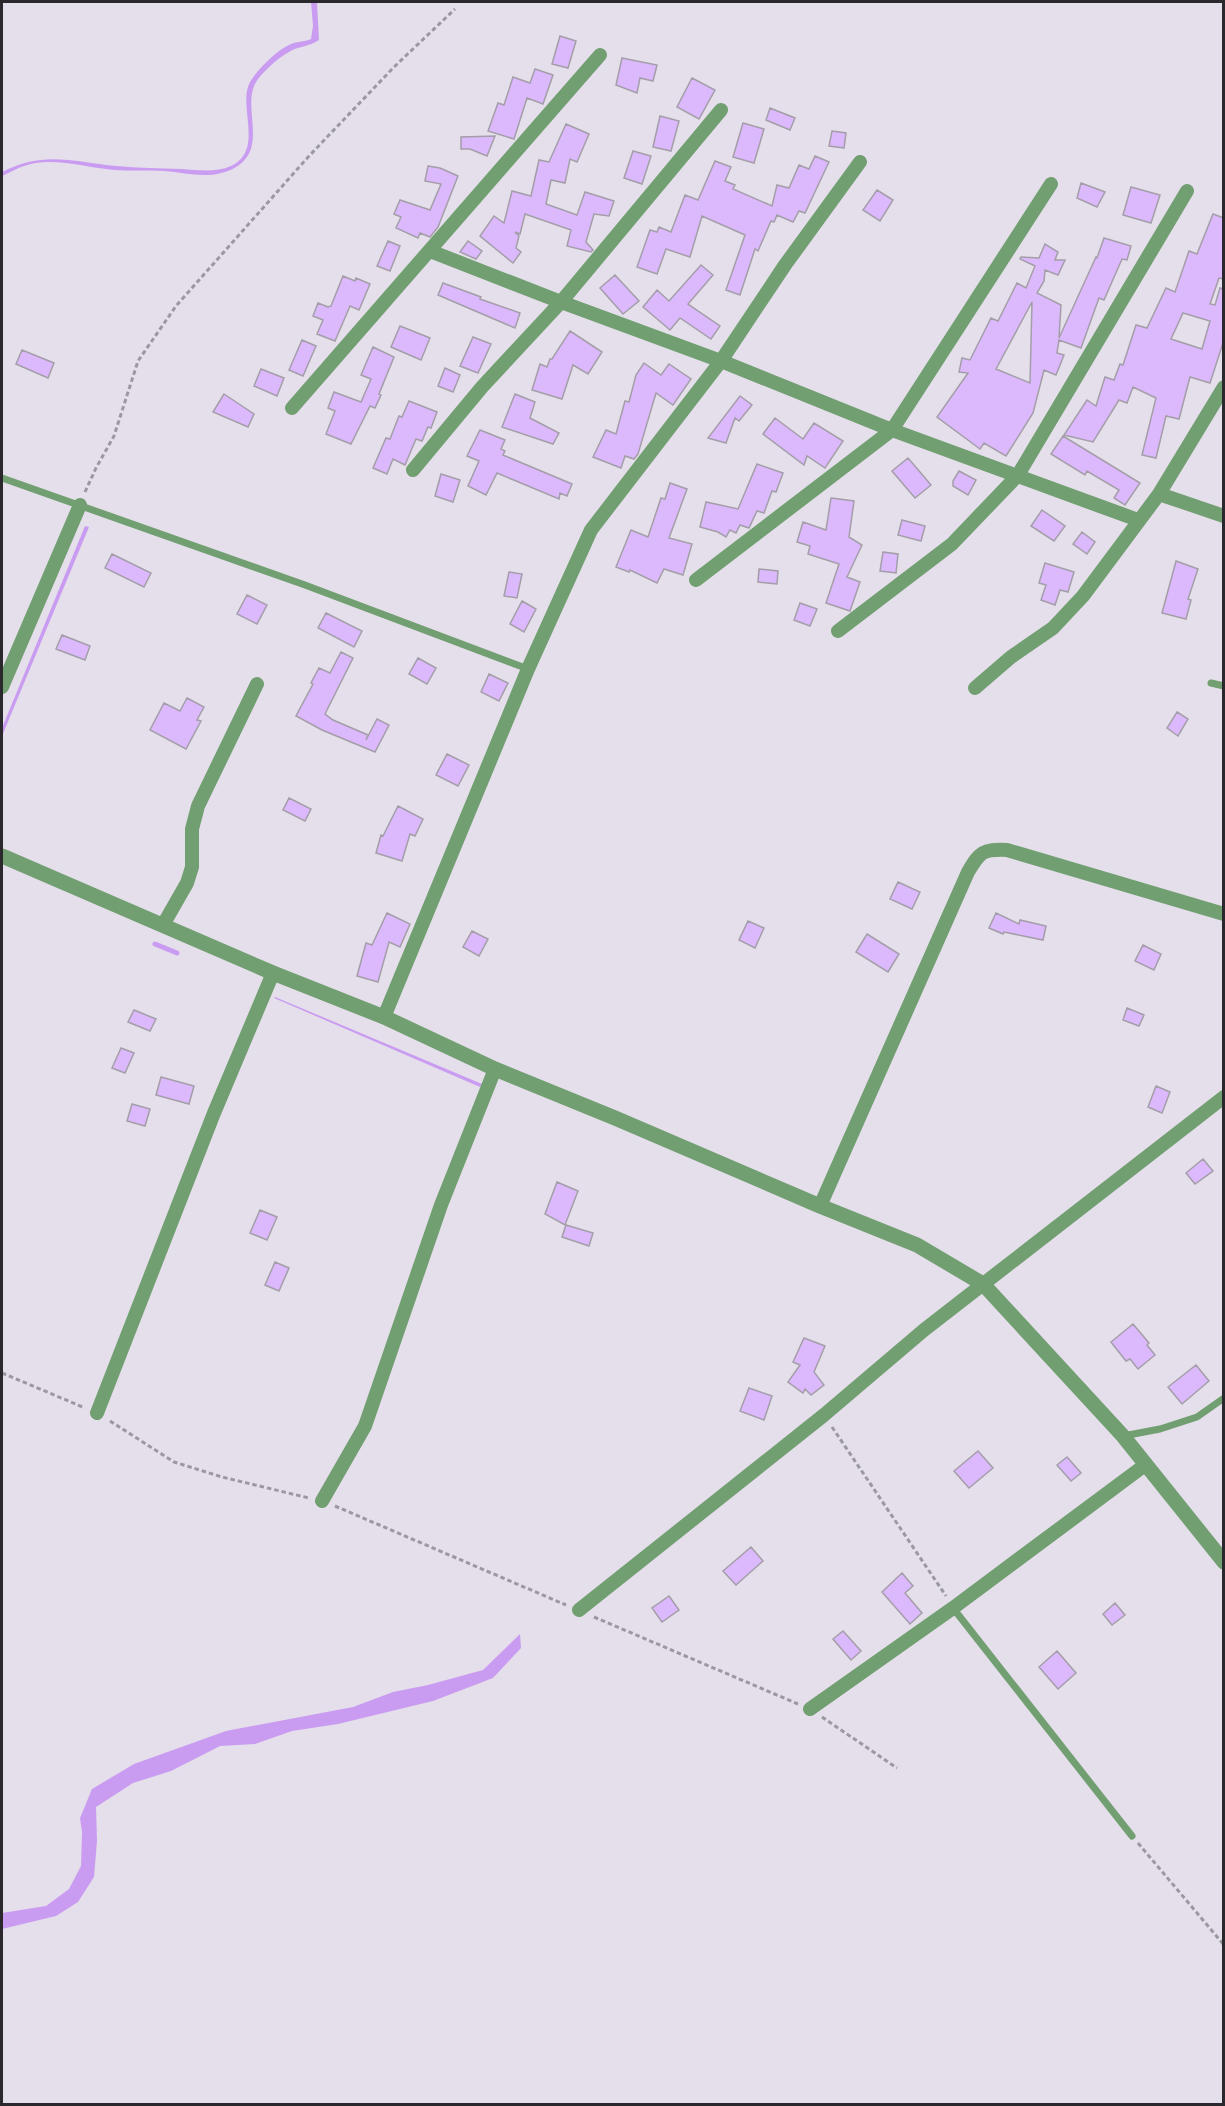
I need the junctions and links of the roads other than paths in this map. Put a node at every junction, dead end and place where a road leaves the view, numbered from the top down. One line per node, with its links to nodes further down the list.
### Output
1 (600, 55): 6 (street)
2 (722, 110): 7 (street)
3 (860, 162): 8 (street)
4 (1051, 184): 11 (street)
5 (1187, 191): 13 (street)
6 (430, 251): 7 (street); 10 (street)
7 (561, 302): 8 (street); 12 (street)
8 (721, 361): 11 (street); 21 (street)
9 (1224, 387): 15 (street)
10 (292, 408)
11 (892, 430): 13 (street); 19 (street)
12 (413, 470)
13 (1018, 475): 18 (street); 20 (street)
14 (2, 478): 16 (lane)
15 (1159, 494): 17 (street); 18 (street)
16 (80, 505): 21 (lane); 22 (street)
17 (1224, 516)
18 (1138, 520): 26 (street)
19 (696, 580)
20 (838, 631)
21 (528, 669): 31 (street)
22 (3, 681)
23 (1211, 683): 25 (lane)
24 (257, 684): 29 (street)
25 (1224, 686)
26 (975, 687)
27 (2, 856): 29 (street)
28 (1224, 915): 34 (street)
29 (163, 925): 30 (street)
30 (273, 973): 31 (street); 37 (street)
31 (384, 1017): 32 (street)
32 (495, 1069): 34 (street); 40 (street)
33 (1224, 1097): 35 (street)
34 (820, 1206): 35 (street)
35 (983, 1284): 38 (street); 43 (street)
36 (1224, 1398): 38 (lane)
37 (97, 1413)
38 (1123, 1436): 39 (street)
39 (1145, 1465): 41 (street); 42 (street)
40 (322, 1501)
41 (1224, 1562)
42 (953, 1608): 44 (street); 45 (lane)
43 (579, 1610)
44 (810, 1709)
45 (1132, 1836)

